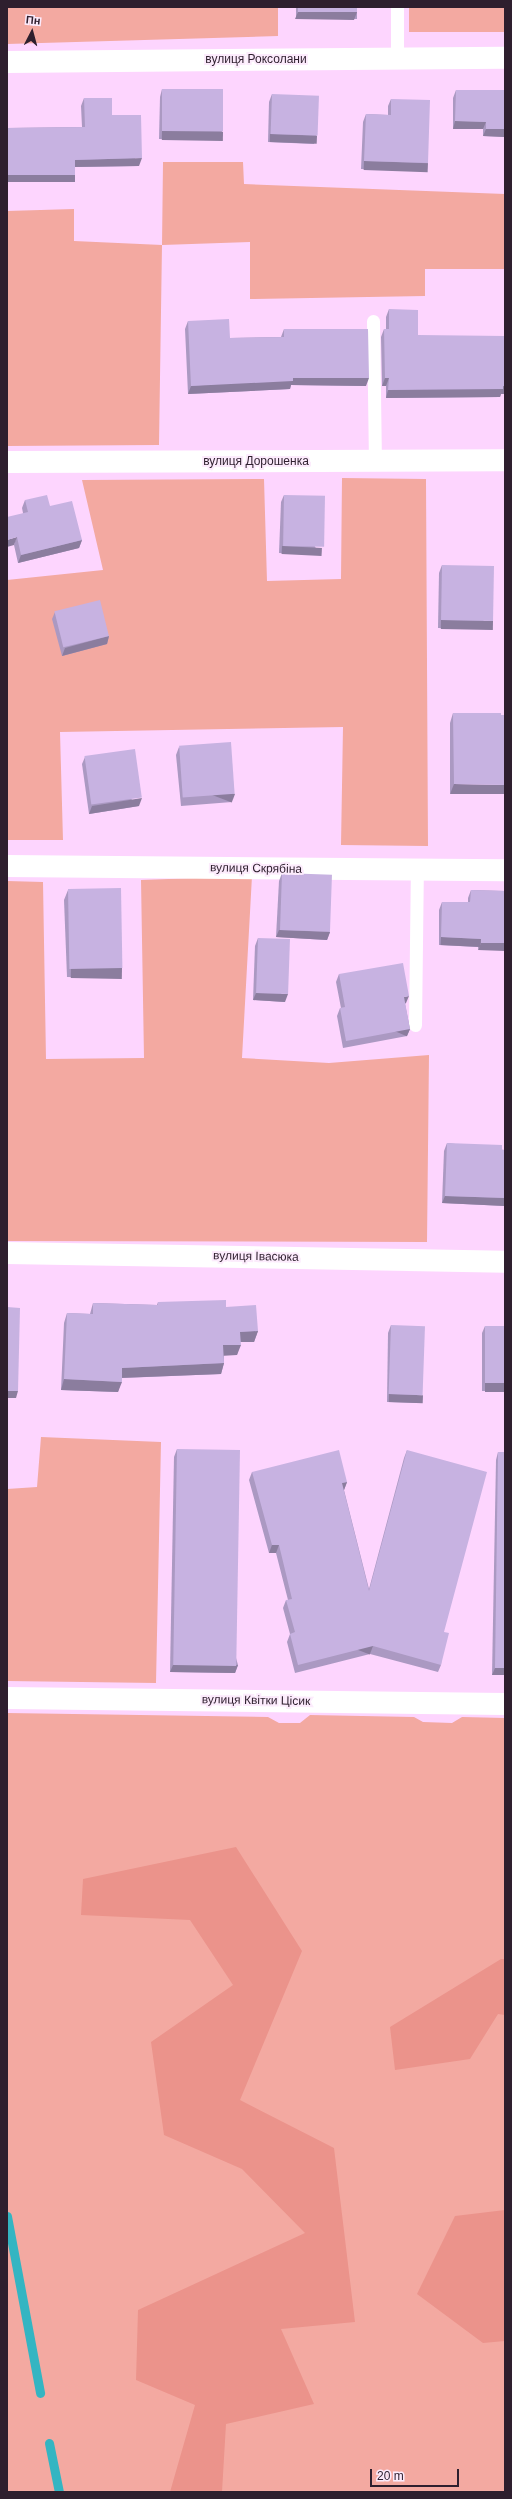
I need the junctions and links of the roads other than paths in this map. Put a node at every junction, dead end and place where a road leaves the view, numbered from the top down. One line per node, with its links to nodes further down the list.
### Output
1 (397, 7): 3 (lane)
2 (505, 58): 3 (street, вулиця Роксолани)
3 (397, 60): 4 (street, вулиця Роксолани)
4 (7, 62)
5 (373, 321): 8 (lane)
6 (505, 460): 8 (street, вулиця Дорошенка)
7 (7, 462): 8 (street, вулиця Дорошенка)
8 (375, 462)
9 (7, 866): 11 (street, вулиця Скрябіна)
10 (505, 870): 11 (street, вулиця Скрябіна)
11 (417, 871): 12 (lane)
12 (415, 1025)
13 (7, 1252): 14 (street, вулиця Івасюка)
14 (505, 1262)
15 (7, 1698): 16 (street, вулиця Квітки Цісик)
16 (505, 1704)

